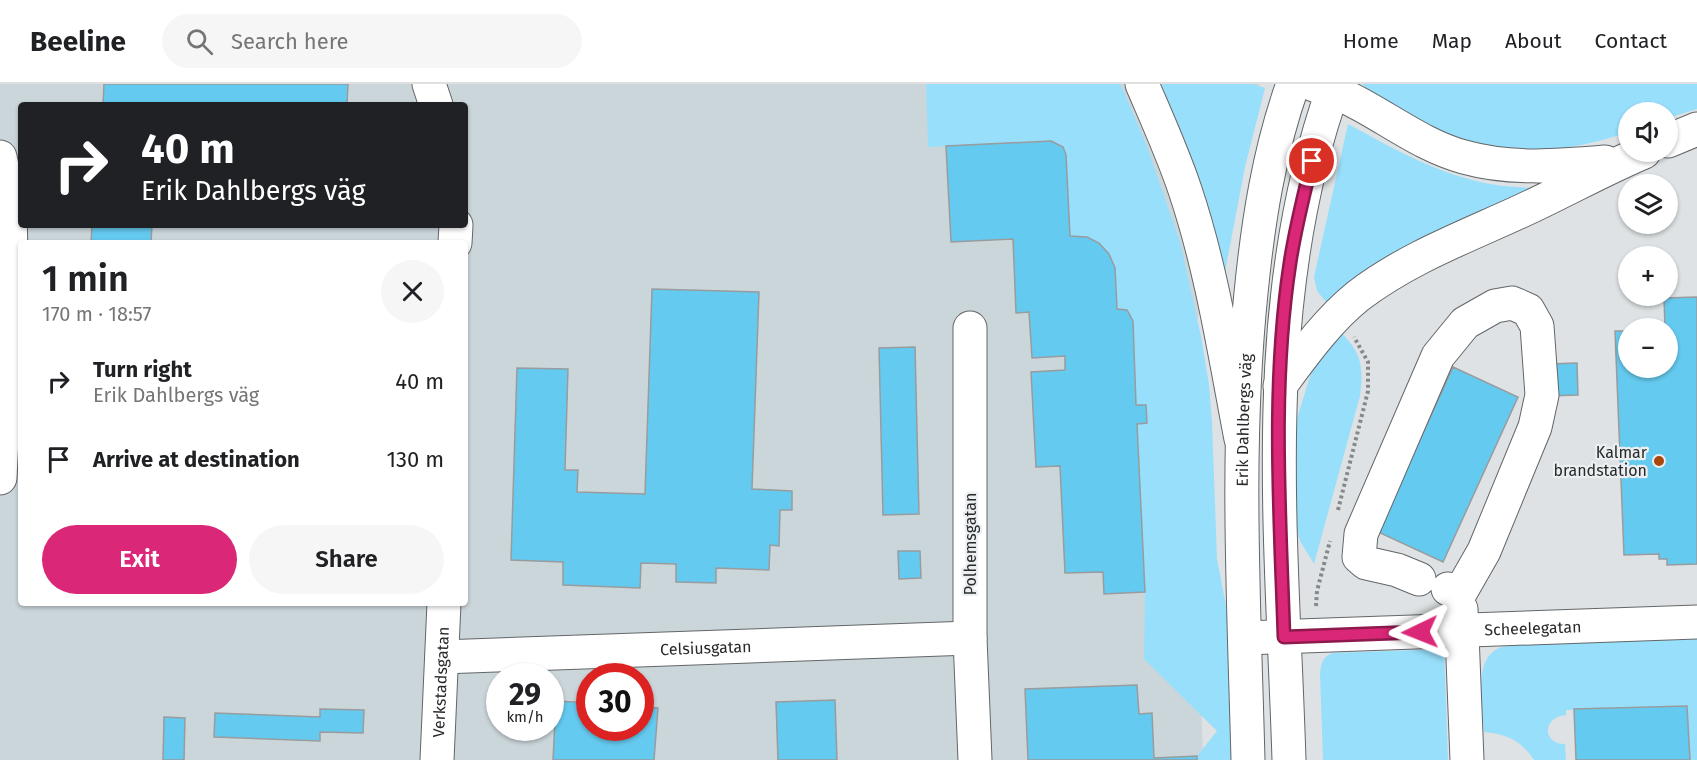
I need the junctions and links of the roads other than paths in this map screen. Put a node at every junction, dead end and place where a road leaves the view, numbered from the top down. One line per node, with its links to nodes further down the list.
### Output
1 (429, 84): 5 (main road)
2 (1142, 84): 13 (main road)
3 (1293, 84): 13 (main road, Erik Dahlbergs väg)
4 (1326, 87): 9 (main road); 12 (main road)
5 (435, 102)
6 (1697, 129): 7 (main road)
7 (1678, 137)
8 (0, 157): 14 (main road)
9 (1618, 158)
10 (1621, 162): 12 (main road)
11 (969, 328): 20 (main road, Polhemsgatan)
12 (1280, 386): 19 (main road)
13 (1241, 439): 21 (main road, Erik Dahlbergs väg)
14 (0, 478)
15 (1443, 587): 15 (main road); 18 (main road)
16 (444, 606): 22 (main road, Verkstadsgatan)
17 (1697, 622): 18 (main road, Scheelegatan)
18 (1462, 630): 19 (main road); 27 (main road, Scheelegatan)
19 (1299, 636): 21 (main road); 26 (main road)
20 (970, 638): 22 (main road, Celsiusgatan); 24 (main road, Polhemsgatan)
21 (1245, 638): 25 (main road, Erik Dahlbergs väg)
22 (442, 657): 23 (main road, Verkstadsgatan)
23 (437, 760)
24 (975, 760)
25 (1248, 760)
26 (1289, 760)
27 (1467, 760)

